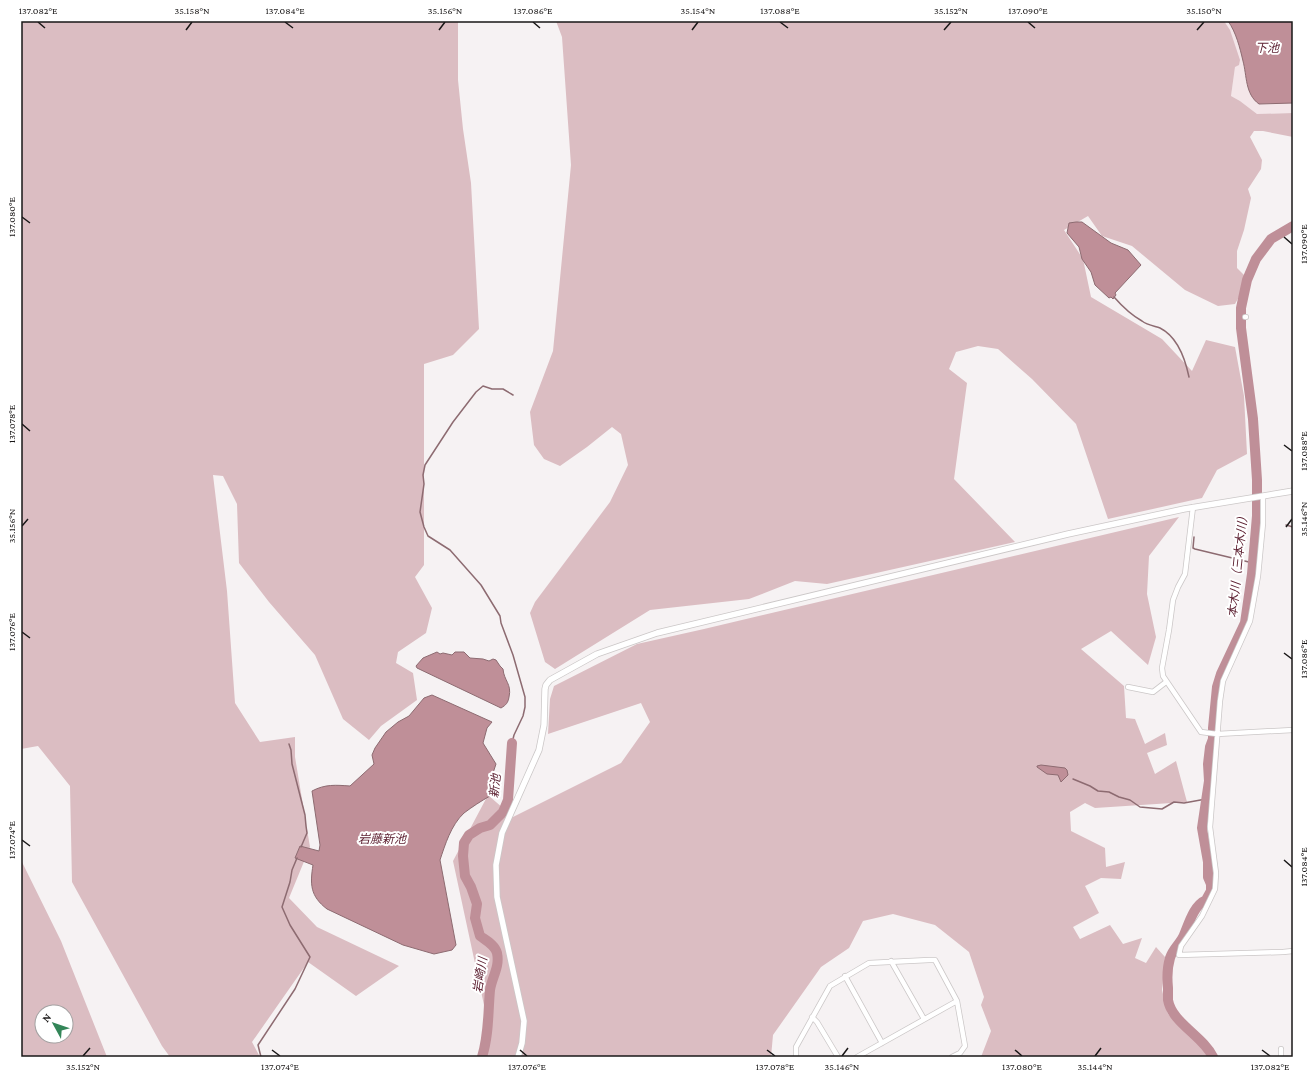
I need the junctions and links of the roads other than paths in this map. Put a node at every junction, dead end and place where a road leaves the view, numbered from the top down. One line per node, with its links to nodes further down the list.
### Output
1 (1293, 491): 2 (street)
2 (1263, 496): 3 (street); 7 (street)
3 (1193, 507): 4 (street); 16 (street)
4 (1166, 682): 5 (street); 7 (street)
5 (1128, 687)
6 (1293, 730): 7 (street)
7 (1217, 734): 8 (street)
8 (1293, 951)
9 (891, 961): 10 (street); 11 (street); 13 (street)
10 (845, 976): 12 (street); 14 (street)
11 (957, 1001): 13 (street); 20 (street)
12 (812, 1017): 17 (street); 18 (street)
13 (924, 1020): 14 (street)
14 (882, 1043): 19 (street)
15 (1281, 1049): 21 (street)
16 (518, 1057)
17 (796, 1057)
18 (838, 1057)
19 (857, 1057)
20 (952, 1057)
21 (1281, 1057)

